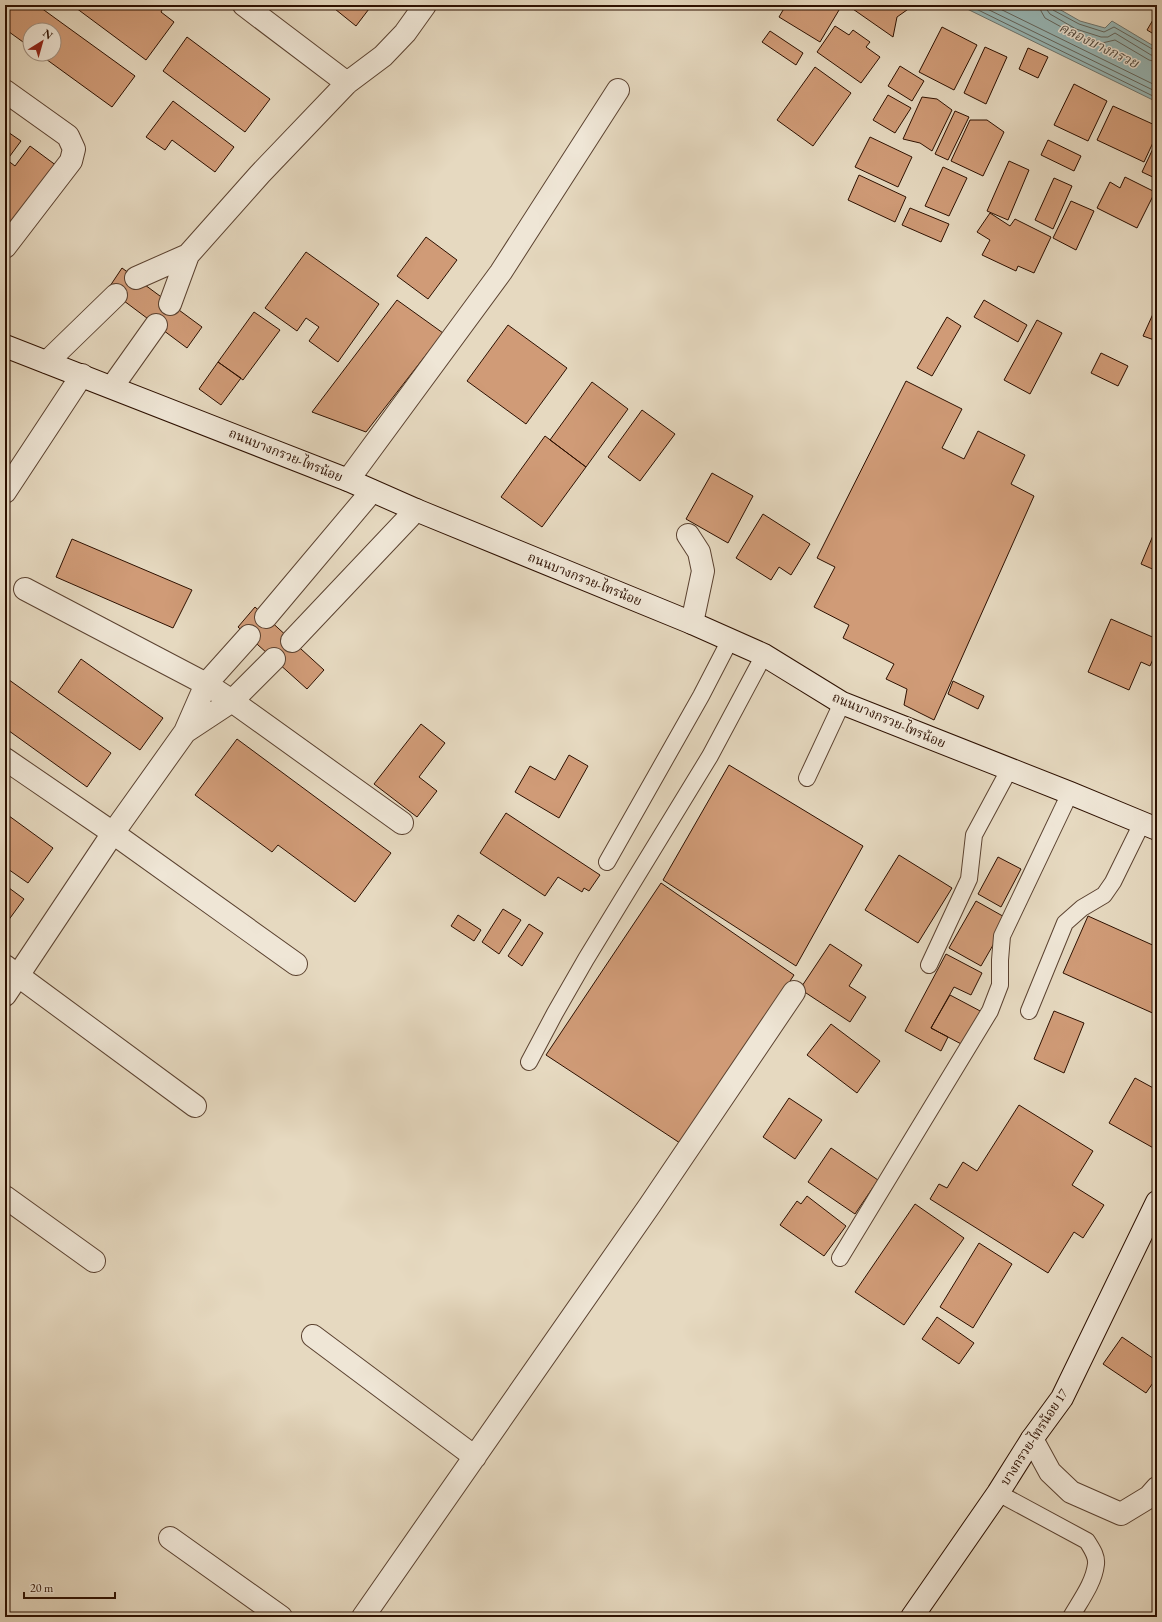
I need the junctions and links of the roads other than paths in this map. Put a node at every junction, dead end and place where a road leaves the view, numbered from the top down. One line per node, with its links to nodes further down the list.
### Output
1 (244, 5): 3 (street)
2 (425, 5): 3 (street)
3 (347, 83): 7 (street)
4 (618, 90): 16 (street)
5 (5, 91): 6 (street)
6 (5, 247)
7 (188, 255): 8 (street); 10 (street)
8 (136, 278)
9 (116, 295): 13 (street)
10 (170, 304)
11 (156, 325): 15 (street)
12 (5, 346): 13 (street, ถนนบางกรวย-ไทรน้อย)
13 (47, 362): 14 (street, ถนนบางกรวย-ไทรน้อย)
14 (82, 375): 15 (street, ถนนบางกรวย-ไทรน้อย); 18 (street)
15 (112, 387): 16 (street, ถนนบางกรวย-ไทรน้อย)
16 (348, 480): 17 (street, ถนนบางกรวย-ไทรน้อย)
17 (372, 491): 19 (street, ถนนบางกรวย-ไทรน้อย); 22 (street)
18 (5, 492)
19 (416, 510): 23 (street, ถนนบางกรวย-ไทรน้อย); 26 (street)
20 (688, 535): 23 (street)
21 (24, 589): 29 (street)
22 (266, 616)
23 (692, 623): 25 (street, ถนนบางกรวย-ไทรน้อย)
24 (249, 636): 29 (street)
25 (730, 640): 27 (street, ถนนบางกรวย-ไทรน้อย); 40 (lane)
26 (292, 641)
27 (764, 655): 31 (street, ถนนบางกรวย-ไทรน้อย); 47 (lane)
28 (274, 659): 30 (street)
29 (206, 684): 30 (street); 32 (street)
30 (232, 701): 32 (street); 37 (street)
31 (842, 703): 34 (street, ถนนบางกรวย-ไทรน้อย); 35 (lane)
32 (185, 732): 39 (street)
33 (5, 759): 39 (street)
34 (1009, 770): 36 (street, ถนนบางกรวย-ไทรน้อย); 42 (lane)
35 (807, 778)
36 (1070, 793): 38 (street, ถนนบางกรวย-ไทรน้อย); 51 (lane)
37 (402, 823)
38 (1149, 826): 46 (lane)
39 (113, 833): 41 (street); 43 (street)
40 (607, 862)
41 (296, 964)
42 (928, 965)
43 (12, 970): 45 (street); 48 (street)
44 (794, 992): 55 (street)
45 (5, 996)
46 (1029, 1011)
47 (529, 1062)
48 (195, 1106)
49 (5, 1198): 52 (street)
50 (1157, 1202): 54 (street, บางกรวย-ไทรน้อย 17)
51 (840, 1258)
52 (94, 1261)
53 (313, 1336): 55 (street)
54 (1032, 1439): 56 (street); 57 (street, บางกรวย-ไทรน้อย 17)
55 (475, 1457): 60 (street)
56 (1157, 1488)
57 (998, 1493): 61 (street, บางกรวย-ไทรน้อย 17); 62 (lane)
58 (170, 1538): 59 (street)
59 (281, 1617)
60 (363, 1617)
61 (912, 1617)
62 (1071, 1617)

